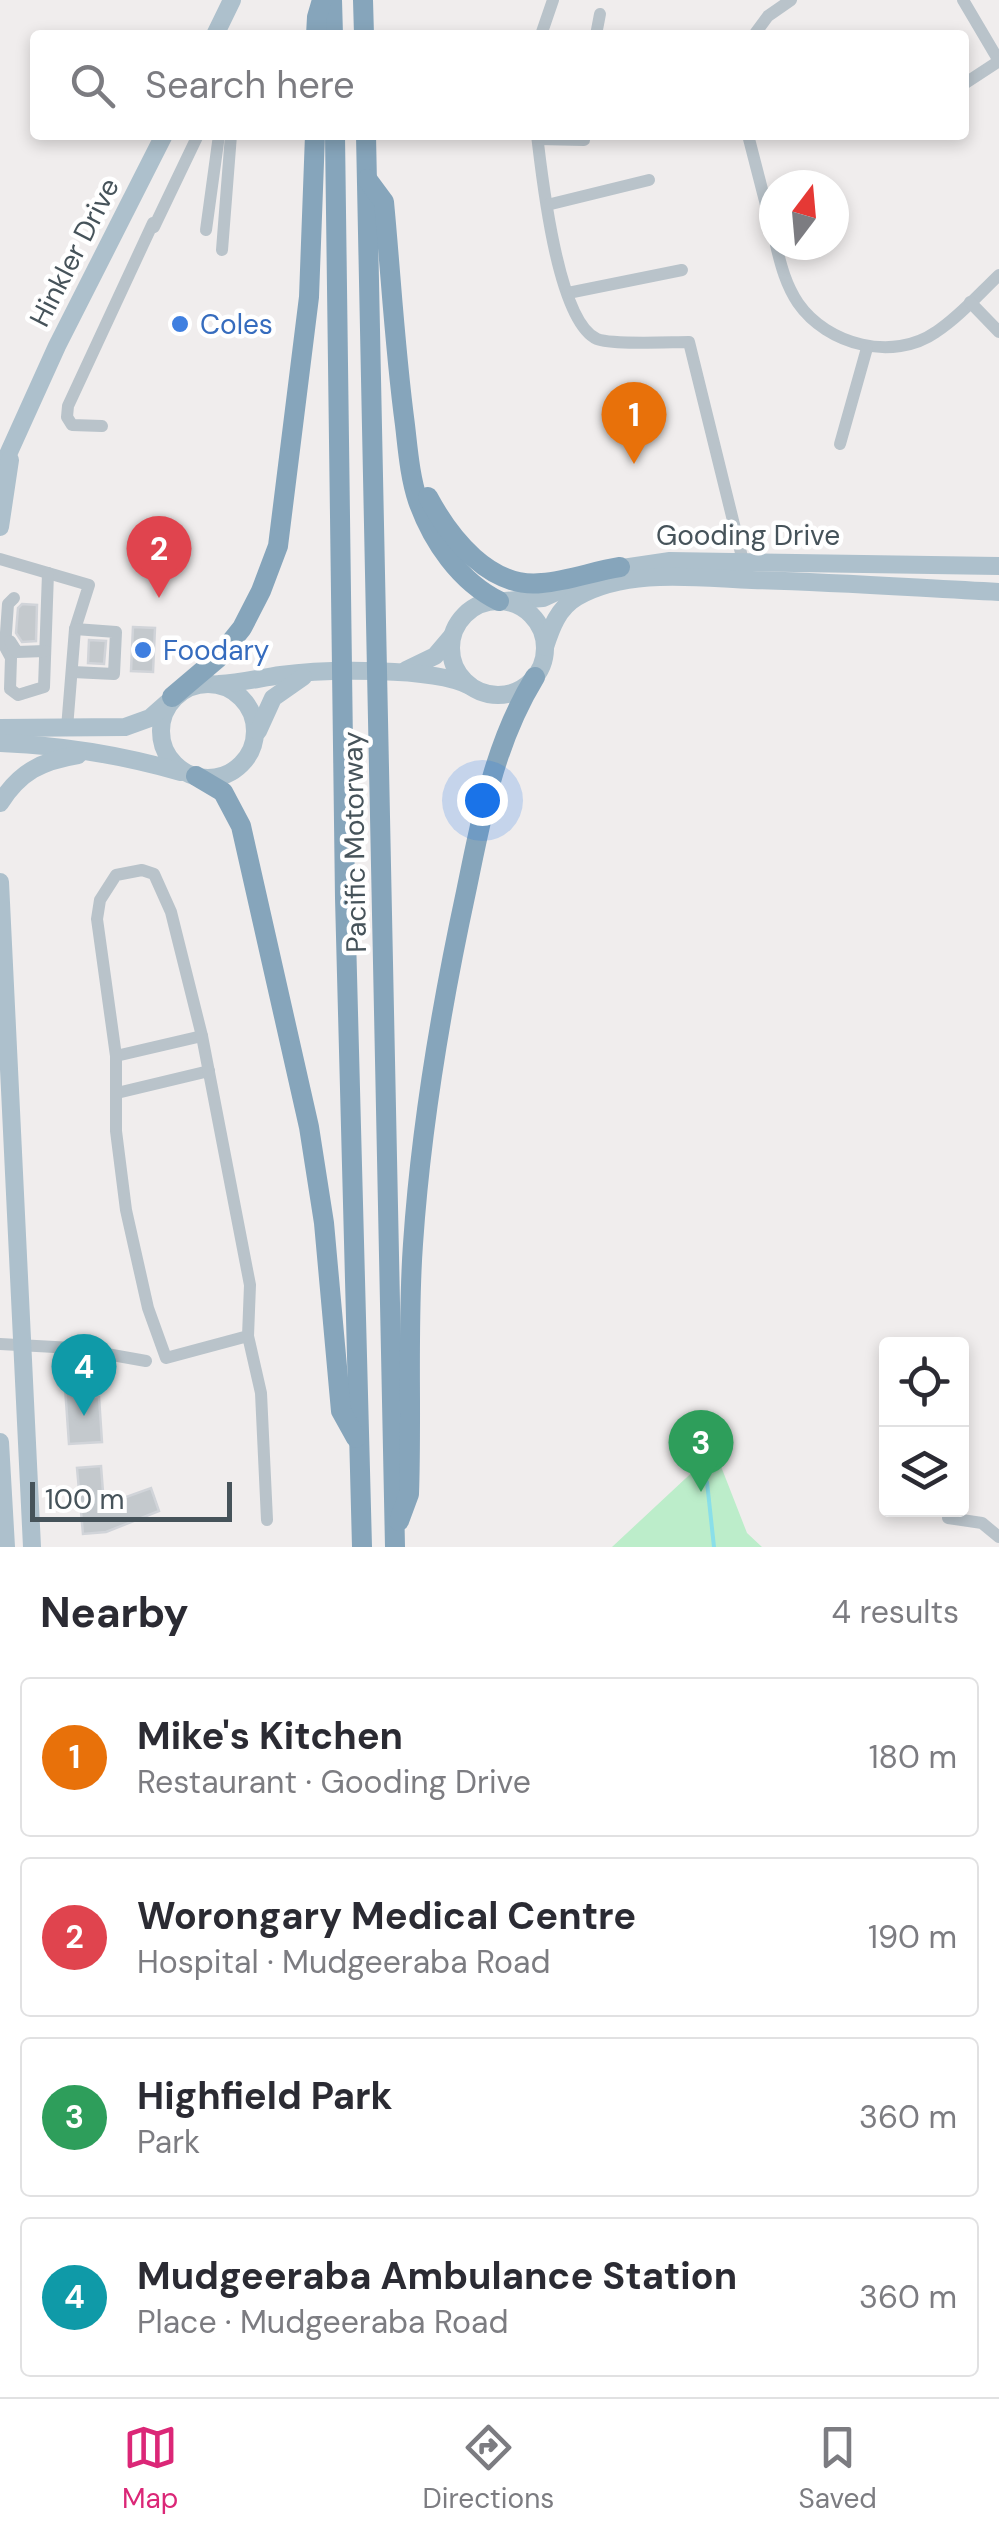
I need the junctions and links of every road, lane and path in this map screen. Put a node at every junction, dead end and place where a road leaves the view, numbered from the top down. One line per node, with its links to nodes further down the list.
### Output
1 (232, 0): 9 (main road)
2 (322, 0): 10 (highway)
3 (332, 0): 11 (highway)
4 (363, 0): 12 (highway)
5 (553, 0): 13 (street)
6 (791, 0): 15 (street)
7 (962, 0): 16 (street)
8 (600, 14): 14 (street)
9 (217, 30)
10 (316, 30)
11 (332, 30)
12 (364, 30)
13 (543, 30)
14 (597, 30)
15 (758, 30)
16 (999, 61): 17 (street)
17 (969, 81)
18 (161, 140): 45 (main road, Hinkler Drive)
19 (196, 140): 31 (street)
20 (218, 140): 32 (street)
21 (231, 140): 34 (street)
22 (316, 140): 65 (highway)
23 (334, 140): 85 (highway, Pacific Motorway)
24 (366, 140): 28 (highway, Pacific Motorway)
25 (538, 140): 30 (street)
26 (749, 140): 27 (street)
27 (759, 178)
28 (367, 179): 43 (highway); 89 (highway, Pacific Motorway)
29 (649, 180): 30 (street)
30 (547, 205): 38 (street)
31 (154, 223): 33 (street); 42 (street)
32 (206, 230)
33 (151, 248)
34 (222, 250)
35 (780, 260): 41 (street)
36 (682, 270): 38 (street)
37 (999, 274): 39 (street)
38 (568, 293): 49 (street)
39 (970, 302): 40 (street); 41 (street)
40 (999, 332)
41 (867, 348): 44 (street)
42 (102, 426)
43 (406, 429): 51 (highway); 54 (highway)
44 (840, 444)
45 (11, 449): 46 (main road, Hinkler Drive); 47 (main road, Hinkler Drive)
46 (0, 472)
47 (0, 527)
48 (0, 559): 52 (street)
49 (744, 561): 50 (main road, Gooding Drive); 51 (main road, Gooding Drive)
50 (999, 566)
51 (620, 567): 54 (main road, Gooding Drive)
52 (48, 573): 55 (street); 58 (street)
53 (999, 592): 57 (main road, Gooding Drive)
54 (502, 601): 56 (main road); 57 (main road)
55 (76, 629): 59 (street); 59 (street)
56 (455, 631): 60 (main road); 64 (main road)
57 (545, 648): 62 (main road)
58 (45, 651): 58 (street)
59 (74, 672): 67 (street)
60 (402, 672): 61 (main road); 64 (main road)
61 (316, 674): 63 (main road); 68 (main road)
62 (535, 676): 64 (main road); 89 (highway)
63 (210, 684): 65 (main road); 68 (main road)
64 (474, 688)
65 (172, 698): 67 (main road); 72 (main road)
66 (0, 728): 67 (main road)
67 (66, 728): 71 (main road)
68 (255, 741): 72 (main road)
69 (0, 743): 70 (main road)
70 (98, 752): 71 (main road); 73 (main road)
71 (130, 758): 72 (main road)
72 (194, 776): 85 (highway)
73 (0, 803)
74 (0, 882): 75 (main road)
75 (2, 962): 82 (main road)
76 (202, 1036): 77 (street); 77 (street); 78 (street)
77 (116, 1056): 79 (street)
78 (209, 1071): 79 (street); 80 (street)
79 (116, 1093): 80 (street)
80 (248, 1336): 87 (street)
81 (0, 1344): 82 (street)
82 (22, 1344): 83 (street); 91 (main road)
83 (146, 1361)
84 (0, 1442): 90 (main road)
85 (359, 1444): 92 (highway, Pacific Motorway)
86 (948, 1518): 88 (street)
87 (267, 1520)
88 (999, 1537)
89 (395, 1539)
90 (6, 1547)
91 (32, 1547)
92 (362, 1547)

